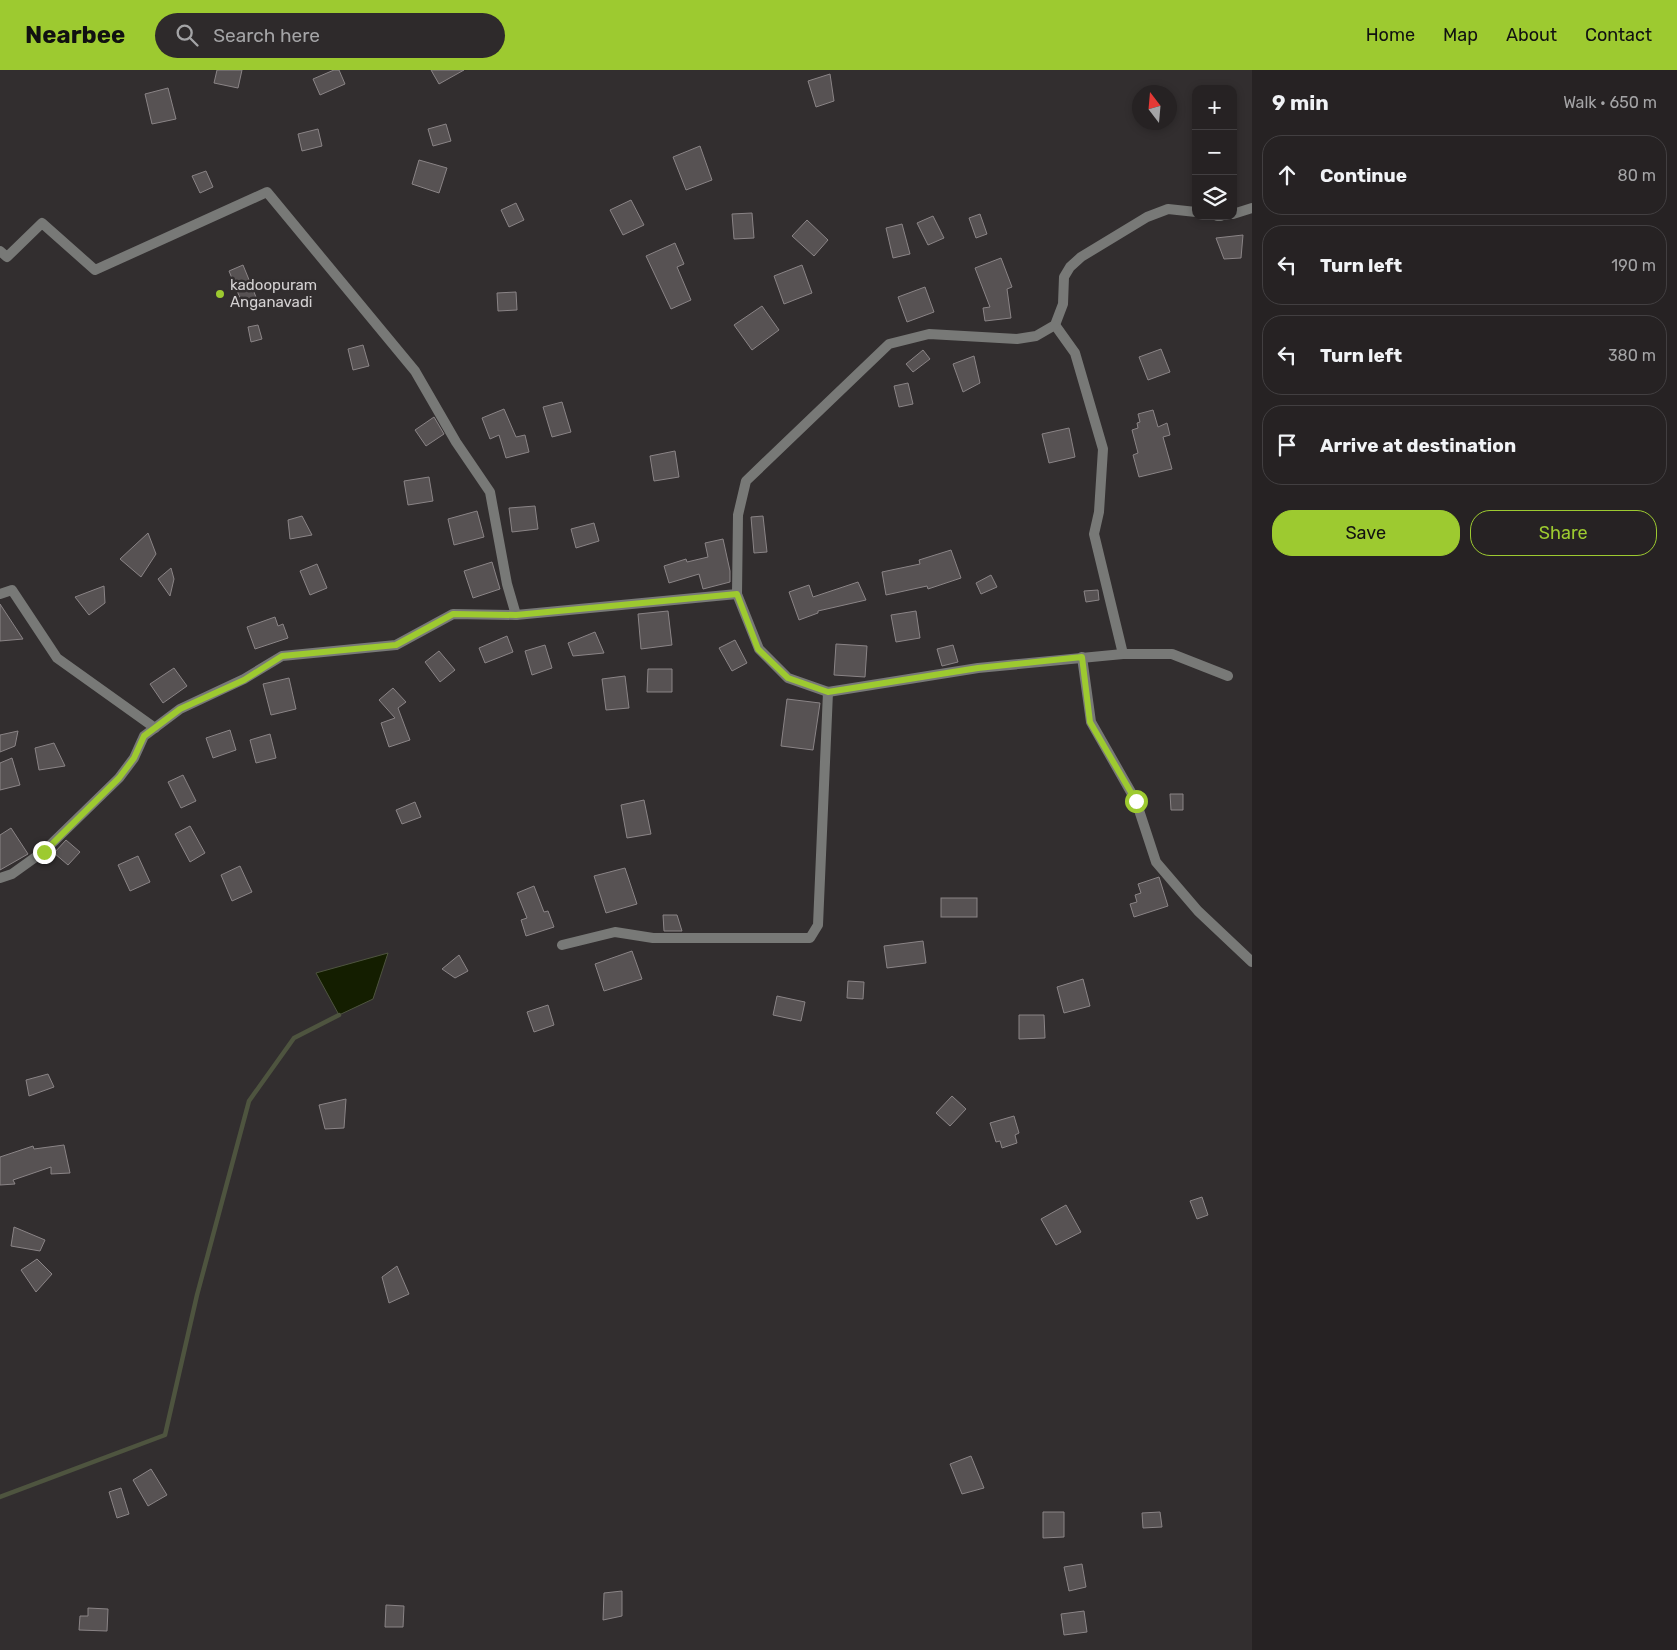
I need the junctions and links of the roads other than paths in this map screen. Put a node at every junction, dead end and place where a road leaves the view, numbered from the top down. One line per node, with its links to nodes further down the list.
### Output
1 (1252, 208): 3 (street)
2 (1192, 212): 5 (street)
3 (1237, 213)
4 (0, 251): 8 (street)
5 (1055, 325): 7 (street); 9 (street)
6 (0, 594): 13 (street)
7 (737, 594): 8 (street); 12 (street)
8 (516, 615): 13 (street)
9 (1123, 654): 10 (street); 11 (street)
10 (1082, 657): 12 (street); 16 (street)
11 (1228, 676)
12 (828, 692): 15 (street)
13 (155, 728): 14 (street)
14 (0, 878)
15 (562, 944)
16 (1252, 962)

